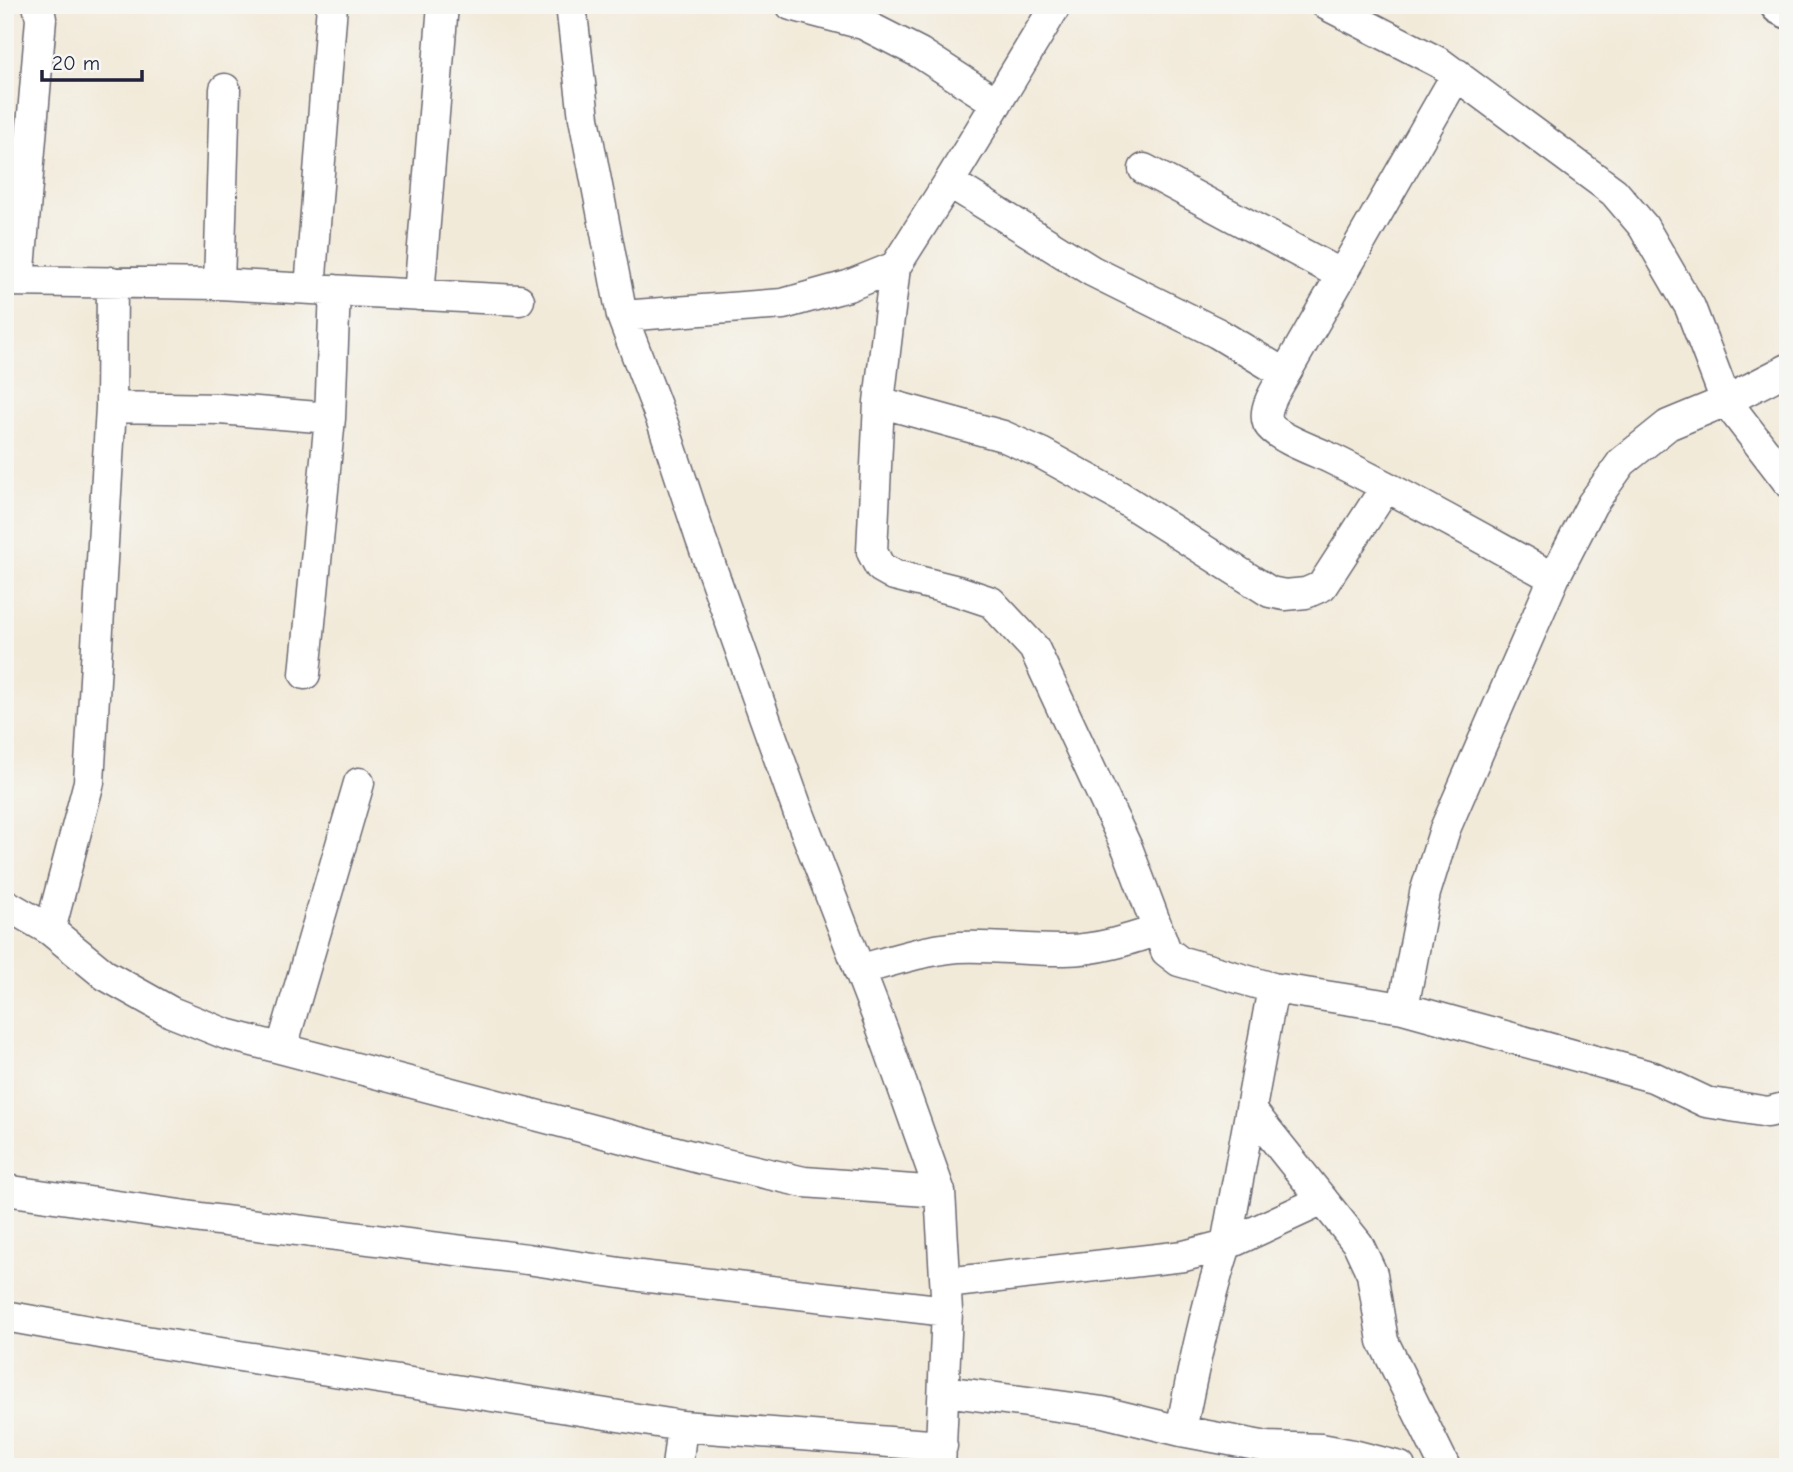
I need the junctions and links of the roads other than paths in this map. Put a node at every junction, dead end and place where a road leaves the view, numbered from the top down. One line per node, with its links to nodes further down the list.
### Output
1 (38, 5): 17 (street)
2 (332, 5): 20 (street)
3 (443, 5): 21 (street)
4 (571, 5): 23 (street)
5 (791, 5): 12 (street)
6 (1056, 5): 12 (street)
7 (1327, 5): 10 (street)
8 (1780, 5): 9 (street)
9 (1788, 9)
10 (1457, 74): 16 (street); 26 (street)
11 (225, 89): 19 (street)
12 (997, 103): 14 (street)
13 (1144, 169): 16 (street)
14 (949, 182): 15 (street); 25 (street)
15 (894, 267): 23 (street); 27 (street)
16 (1342, 275): 25 (street)
17 (12, 281): 18 (street)
18 (112, 282): 19 (street); 28 (street)
19 (219, 284): 20 (street)
20 (322, 290): 21 (street); 29 (street)
21 (419, 295): 22 (street)
22 (519, 300)
23 (622, 316): 38 (street)
24 (1788, 369): 26 (street)
25 (1285, 374): 31 (street)
26 (1726, 401): 30 (street); 32 (street)
27 (879, 402): 31 (street); 37 (street)
28 (111, 407): 29 (street); 36 (street)
29 (330, 418): 33 (street)
30 (1788, 482)
31 (1385, 487): 32 (street)
32 (1553, 578): 40 (street)
33 (305, 674)
34 (359, 783): 41 (street)
35 (5, 904): 36 (street)
36 (50, 930): 41 (street)
37 (1158, 930): 38 (street); 39 (street)
38 (859, 970): 45 (street)
39 (1273, 988): 40 (street); 43 (street)
40 (1403, 1008): 42 (street)
41 (282, 1047): 45 (street)
42 (1788, 1107)
43 (1251, 1110): 46 (street); 47 (street)
44 (5, 1190): 48 (street)
45 (940, 1192): 48 (street)
46 (1323, 1200): 47 (street); 56 (street)
47 (1226, 1245): 48 (street); 52 (street)
48 (946, 1297): 50 (street)
49 (5, 1316): 51 (street)
50 (944, 1391): 52 (street); 53 (street)
51 (682, 1426): 53 (street); 54 (street)
52 (1181, 1432): 55 (street)
53 (941, 1456)
54 (677, 1467)
55 (1400, 1467)
56 (1445, 1467)

